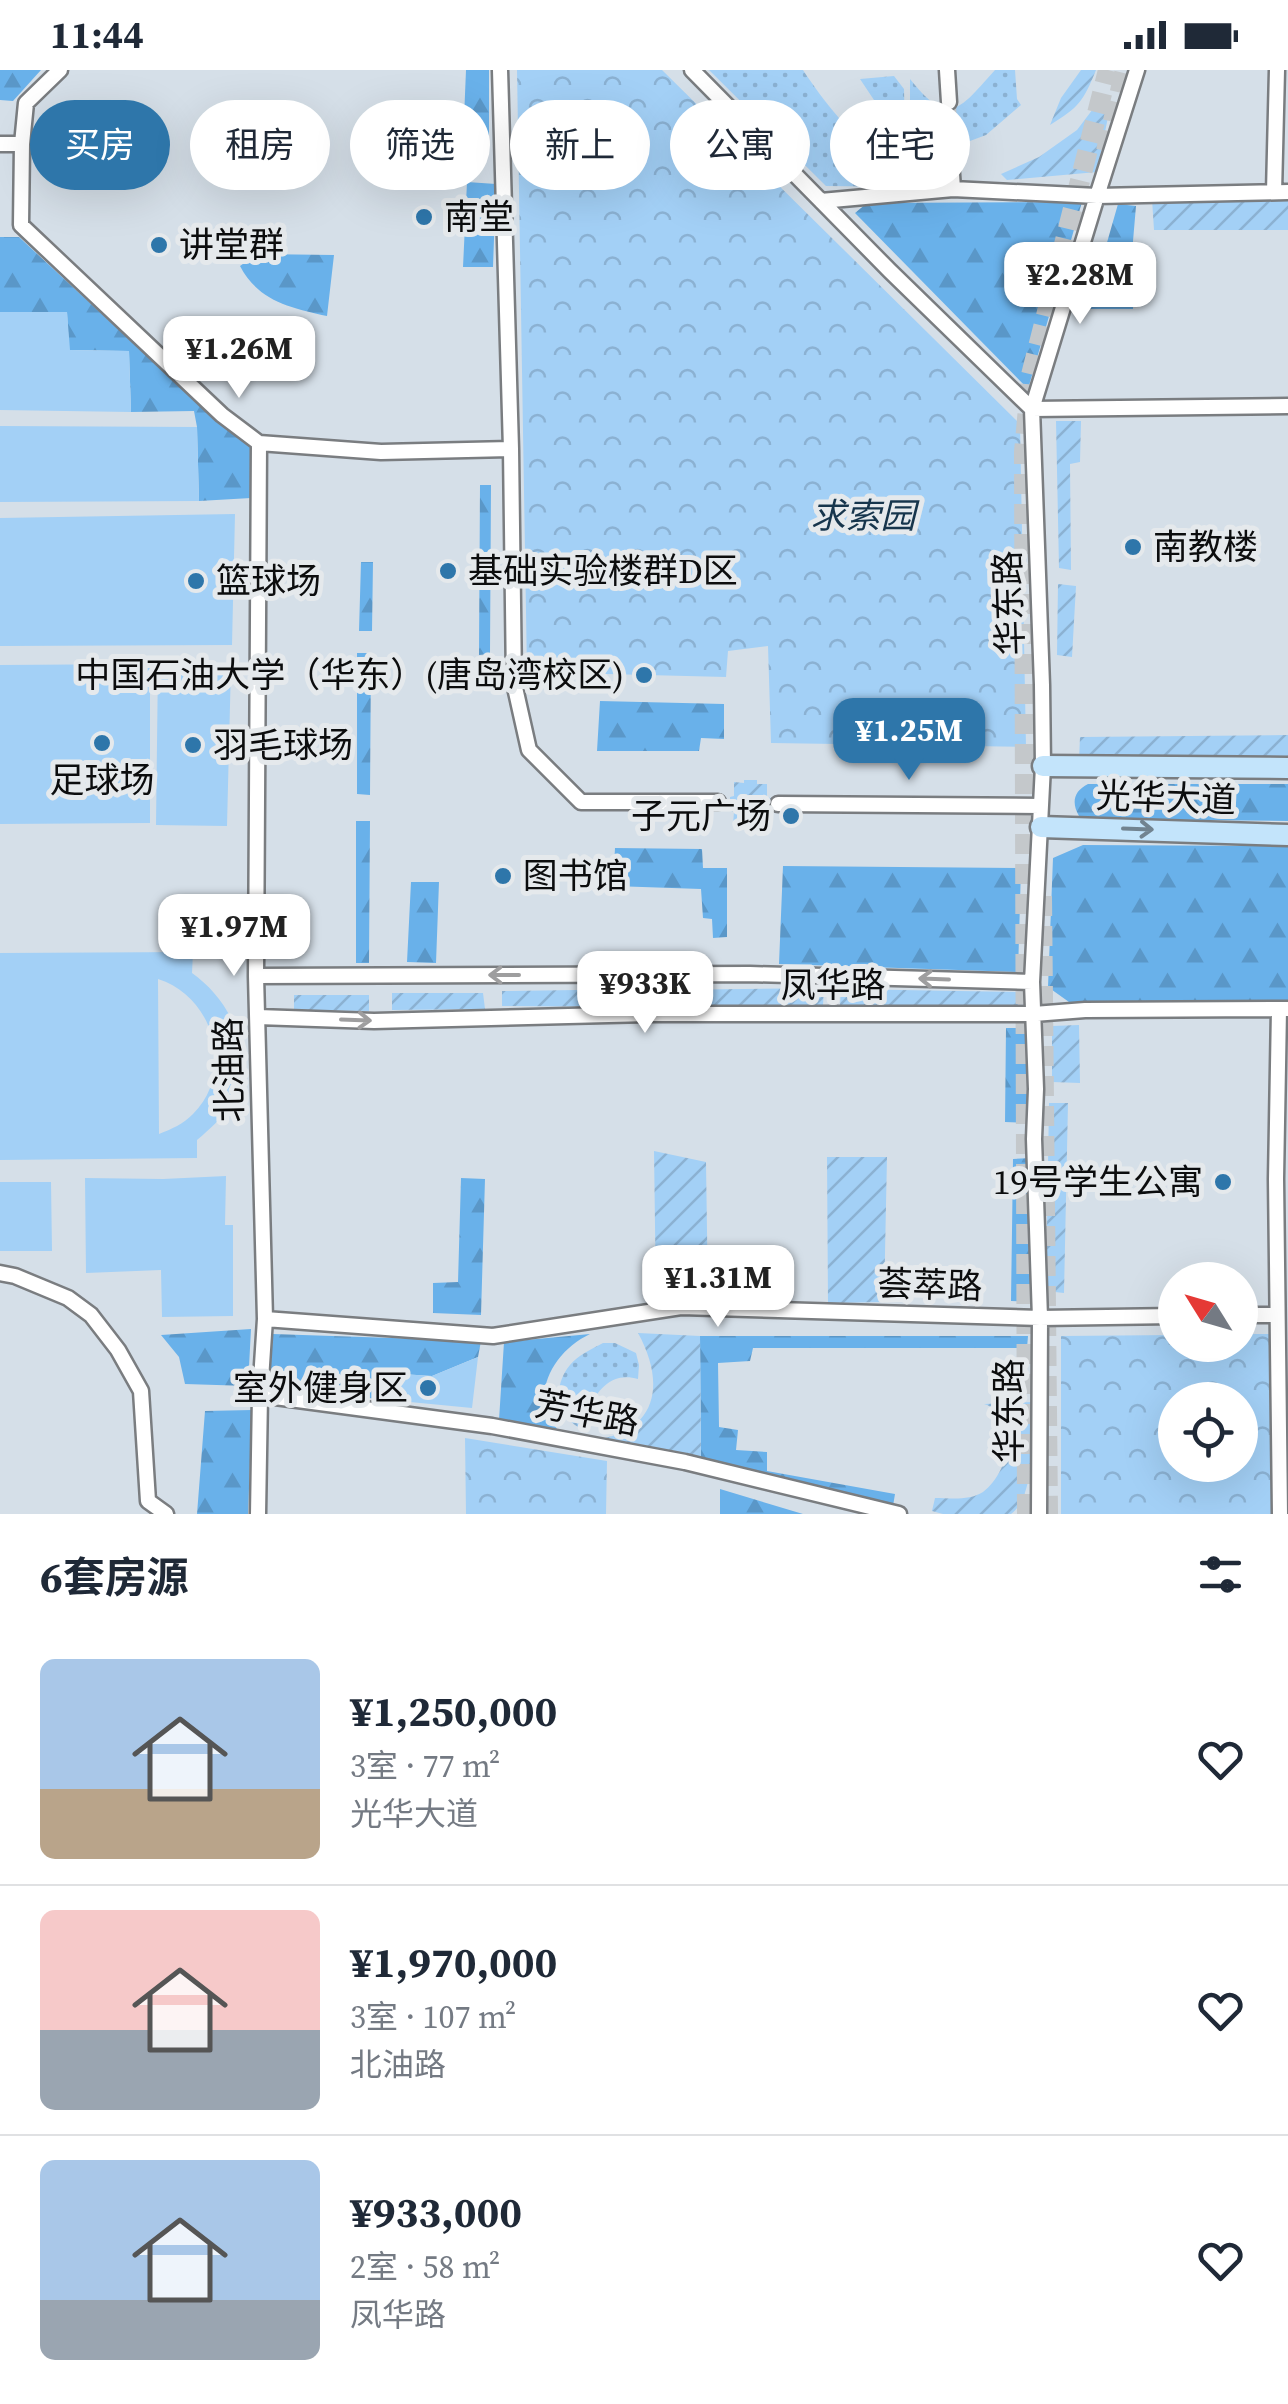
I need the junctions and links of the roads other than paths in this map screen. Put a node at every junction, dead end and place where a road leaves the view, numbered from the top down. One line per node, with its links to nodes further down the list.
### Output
1 (60, 70): 9 (street)
2 (500, 70): 18 (street)
3 (692, 70): 14 (street)
4 (947, 70): 7 (street)
5 (1137, 70): 13 (street, 华东路)
6 (1277, 70): 12 (street)
7 (948, 100)
8 (0, 144): 9 (street)
9 (22, 144): 17 (street)
10 (942, 190): 14 (street)
11 (970, 190): 13 (street)
12 (1281, 192): 13 (street)
13 (1098, 196): 16 (street, 华东路)
14 (821, 201): 16 (street)
15 (1288, 406): 16 (street)
16 (1032, 409): 19 (street, 华东路)
17 (259, 444): 18 (street); 25 (street, 北油路)
18 (511, 450): 21 (street)
19 (1043, 766): 20 (street, 光华大道); 23 (street, 华东路)
20 (1288, 768)
21 (718, 802)
22 (778, 804): 23 (street, 光华大道)
23 (1041, 816): 24 (street, 光华大道, one-way to 24); 26 (street, 华东路)
24 (1288, 835)
25 (256, 976): 26 (street, 凤华路, one-way to 25); 29 (street, 北油路)
26 (1032, 982): 28 (street, 华东路)
27 (1284, 1009): 28 (street, 凤华路); 31 (street)
28 (1034, 1014): 29 (street, 凤华路, one-way to 28); 35 (street, 华东路)
29 (258, 1017): 34 (street, 北油路)
30 (0, 1274): 37 (street)
31 (1277, 1314): 32 (street); 41 (street)
32 (1258, 1315)
33 (1158, 1316): 35 (street, 荟萃路)
34 (265, 1318): 35 (street, 荟萃路); 36 (street, 北油路)
35 (1040, 1318): 40 (street, 华东路)
36 (260, 1395): 38 (street, 北油路); 39 (street, 芳华路)
37 (166, 1514)
38 (258, 1514)
39 (899, 1514)
40 (1039, 1514)
41 (1280, 1514)

